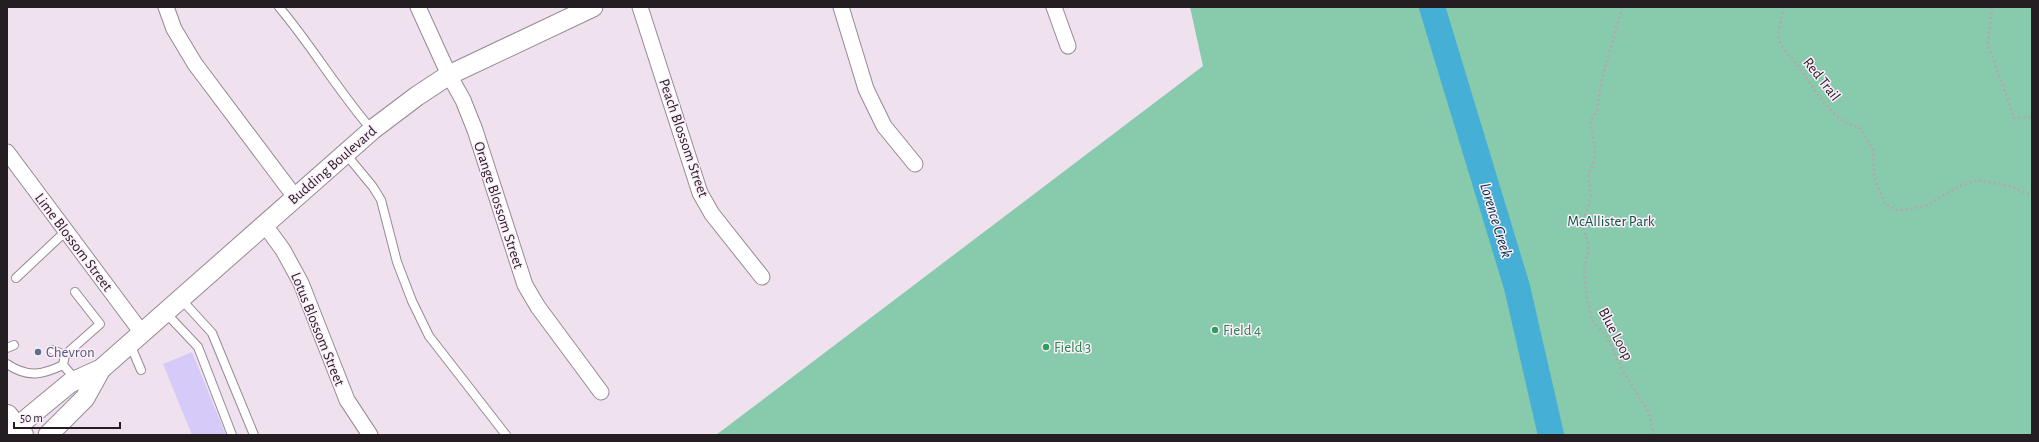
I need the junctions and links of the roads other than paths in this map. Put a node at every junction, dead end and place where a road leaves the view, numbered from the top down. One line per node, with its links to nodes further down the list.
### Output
1 (166, 7): 14 (street)
2 (279, 7): 10 (lane)
3 (418, 7): 9 (street, Orange Blossom Street)
4 (593, 7): 9 (street, Budding Boulevard)
5 (640, 7): 17 (street, Peach Blossom Street)
6 (841, 7): 13 (street)
7 (1054, 7): 8 (street)
8 (1068, 46)
9 (449, 75): 10 (street, Budding Boulevard); 30 (street, Orange Blossom Street)
10 (372, 130): 12 (street, Budding Boulevard)
11 (7, 152): 16 (street, Lime Blossom Street)
12 (345, 153): 14 (street, Budding Boulevard); 36 (lane)
13 (915, 164)
14 (295, 197): 15 (street, Budding Boulevard)
15 (264, 224): 20 (street, Budding Boulevard); 35 (street, Lotus Blossom Street)
16 (66, 231): 18 (lane); 22 (street, Lime Blossom Street)
17 (762, 277)
18 (16, 278)
19 (75, 292): 24 (lane)
20 (180, 298): 21 (street, Budding Boulevard); 34 (lane)
21 (165, 312): 22 (street, Budding Boulevard); 33 (lane)
22 (136, 338): 27 (street, Budding Boulevard); 28 (lane)
23 (53, 350): 24 (lane)
24 (65, 355): 26 (lane)
25 (7, 364): 26 (lane)
26 (63, 365): 29 (lane)
27 (101, 369): 29 (street, Budding Boulevard); 32 (street, Budding Boulevard)
28 (141, 370)
29 (76, 380): 31 (street, Budding Boulevard)
30 (601, 392)
31 (13, 428)
32 (48, 435)
33 (232, 435)
34 (254, 435)
35 (370, 435)
36 (506, 435)

